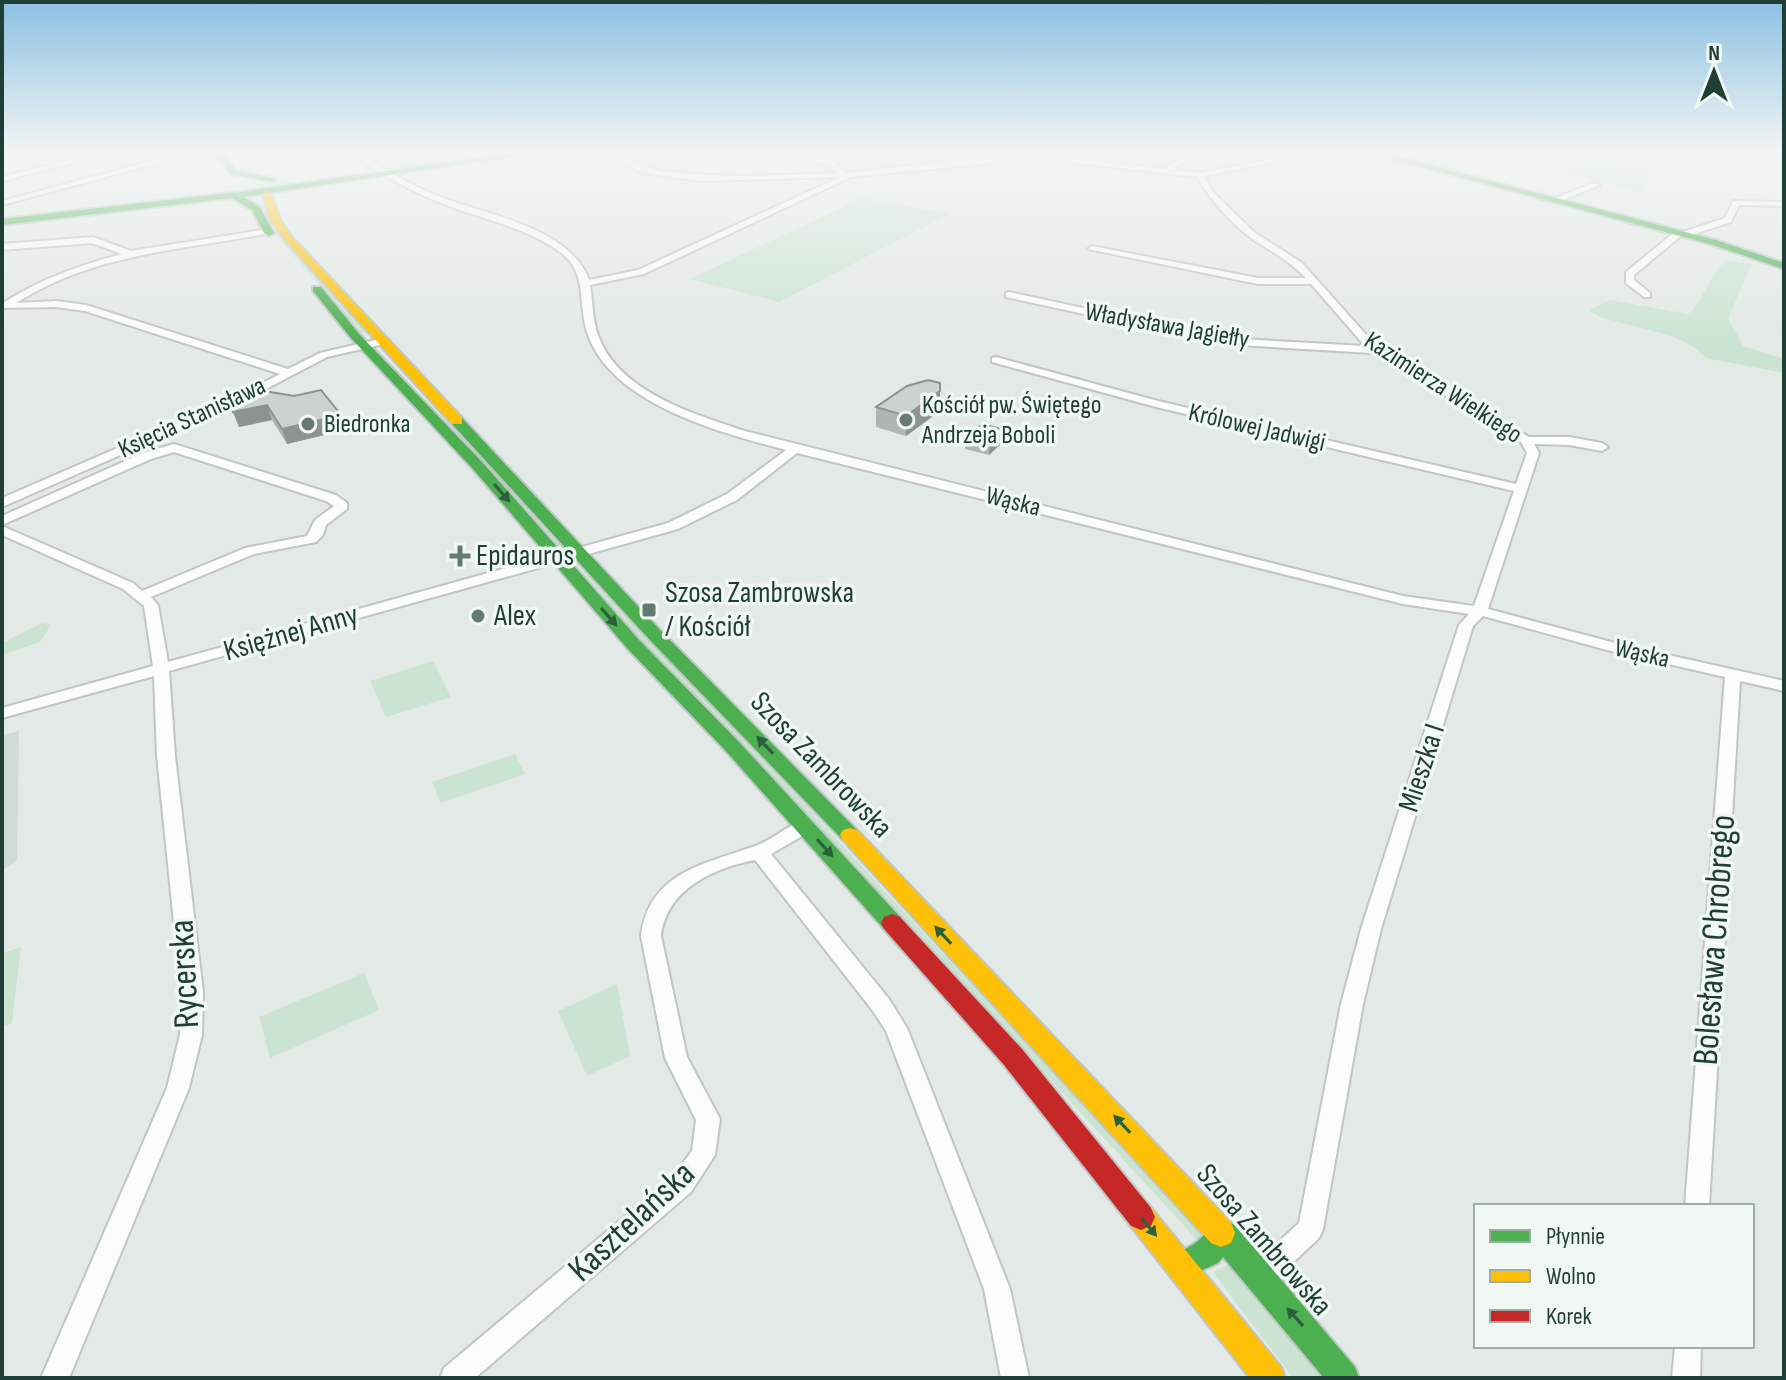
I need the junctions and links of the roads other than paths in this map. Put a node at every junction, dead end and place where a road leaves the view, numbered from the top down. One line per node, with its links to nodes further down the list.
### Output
1 (44, 214): 9 (main road)
2 (259, 214): 10 (main road, Szosa Zambrowska)
3 (267, 214): 21 (main road, Szosa Zambrowska)
4 (479, 214): 17 (street)
5 (769, 214): 17 (street)
6 (1231, 214): 16 (street, Kazimierza Wielkiego)
7 (1610, 214): 11 (main road)
8 (1731, 214): 11 (street)
9 (2, 220)
10 (268, 231): 14 (street); 21 (main road, Szosa Zambrowska)
11 (1682, 233): 15 (main road); 19 (street)
12 (2, 247): 14 (street)
13 (1092, 249): 16 (street)
14 (134, 255): 20 (street)
15 (1784, 266)
16 (1313, 281): 22 (street, Kazimierza Wielkiego)
17 (586, 283): 30 (street, Wąska)
18 (1009, 295): 22 (street, Władysława Jagiełły)
19 (1647, 295)
20 (4, 308): 25 (street)
21 (369, 344): 23 (street); 23 (street, Księcia Stanisława); 26 (main road, Szosa Zambrowska); 27 (main road, Szosa Zambrowska)
22 (1374, 350): 28 (street, Kazimierza Wielkiego)
23 (324, 355): 25 (street, Księcia Stanisława)
24 (996, 360): 31 (street, Królowej Jadwigi)
25 (288, 373): 32 (street, Księcia Stanisława)
26 (429, 388): 27 (main road); 35 (main road, Szosa Zambrowska)
27 (409, 394): 36 (main road, Szosa Zambrowska, one-way to 36)
28 (1526, 440): 29 (street); 31 (street, Kazimierza Wielkiego)
29 (1602, 447)
30 (795, 449): 35 (street, Księżnej Anny); 38 (street, Wąska)
31 (1520, 489): 38 (street, Kazimierza Wielkiego)
32 (2, 503)
33 (2, 521): 37 (street)
34 (2, 530): 37 (street)
35 (580, 553): 36 (street, Księżnej Anny); 46 (main road, Szosa Zambrowska, one-way to 35)
36 (558, 558): 39 (street, Księżnej Anny); 43 (main road, Szosa Zambrowska, one-way to 43)
37 (144, 595): 39 (street, Rycerska)
38 (1480, 611): 40 (street, Wąska); 48 (street, Mieszka I)
39 (161, 669): 42 (street, Księżnej Anny); 50 (street, Rycerska)
40 (1733, 674): 41 (street, Wąska); 45 (street, Bolesława Chrobrego)
41 (1784, 686)
42 (2, 713)
43 (805, 826): 44 (street, Kasztelańska); 47 (main road, Szosa Zambrowska, one-way to 47)
44 (759, 852): 51 (street, Kasztelańska); 52 (street)
45 (1697, 1204)
46 (1225, 1235): 47 (main road); 48 (main road, Szosa Zambrowska)
47 (1181, 1266): 53 (main road, Szosa Zambrowska)
48 (1259, 1277): 54 (main road, Szosa Zambrowska, one-way to 48)
49 (1688, 1348): 55 (street)
50 (55, 1378)
51 (454, 1378)
52 (1015, 1378)
53 (1270, 1378)
54 (1344, 1378)
55 (1686, 1378)

